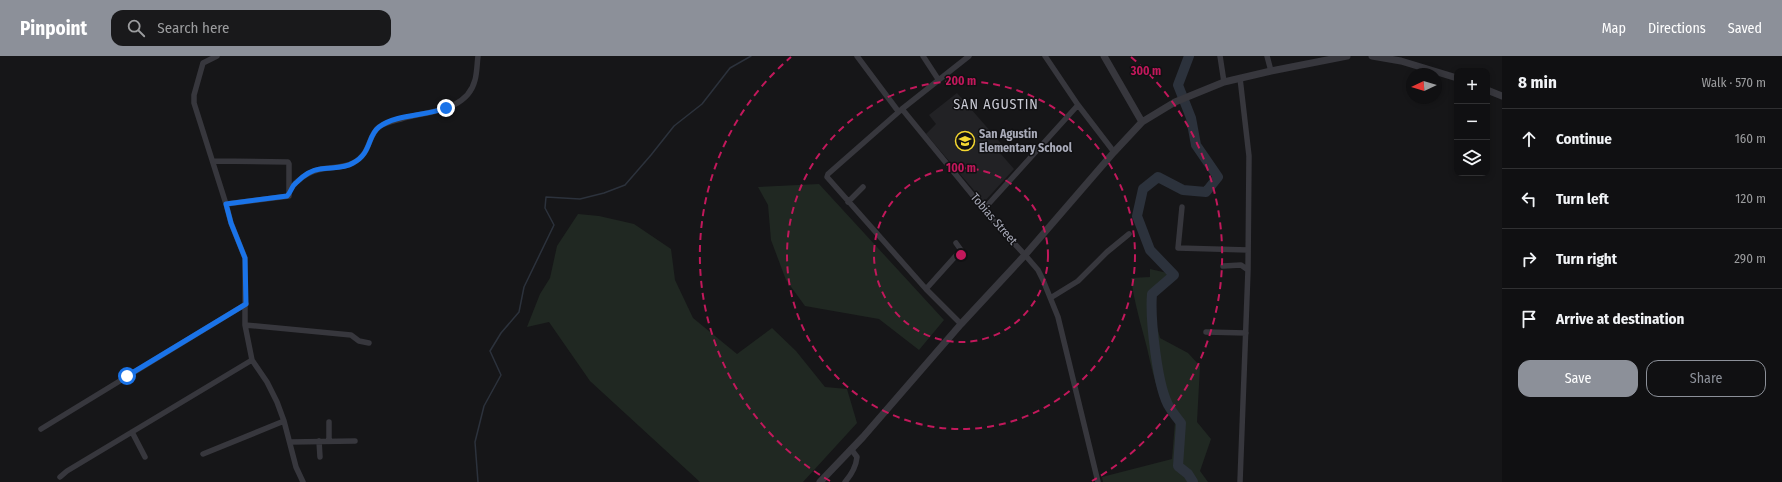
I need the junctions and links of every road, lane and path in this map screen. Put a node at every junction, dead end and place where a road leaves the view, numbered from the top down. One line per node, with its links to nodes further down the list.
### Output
1 (217, 56): 23 (street)
2 (478, 56): 25 (street)
3 (857, 56): 20 (street, Tobias Street)
4 (923, 56): 15 (street)
5 (969, 56): 15 (street)
6 (1045, 56): 19 (street)
7 (1104, 56): 21 (street)
8 (1220, 56): 16 (street)
9 (1267, 56): 12 (street)
10 (1346, 56): 12 (street)
11 (1372, 56): 13 (street)
12 (1271, 71): 14 (street)
13 (1454, 77)
14 (1240, 78): 16 (street); 32 (street)
15 (938, 79): 20 (street)
16 (1224, 82): 21 (street)
17 (1490, 91): 18 (street)
18 (1502, 96)
19 (1078, 105): 22 (street); 29 (street)
20 (900, 110): 26 (street); 29 (street, Tobias Street)
21 (1142, 122): 22 (street)
22 (1114, 152): 33 (street)
23 (213, 161): 25 (street); 27 (street)
24 (863, 187): 26 (street)
25 (289, 191): 27 (street)
26 (848, 202): 36 (street)
27 (226, 204): 38 (street)
28 (1182, 207): 32 (street)
29 (984, 209): 33 (street, Tobias Street)
30 (1129, 234): 37 (street)
31 (956, 243): 36 (street)
32 (1248, 250): 35 (street)
33 (1026, 255): 37 (street, Tobias Street); 40 (street)
34 (1223, 266): 35 (street)
35 (1248, 270): 42 (street)
36 (926, 289): 40 (street)
37 (1052, 298): 61 (street, Tobias Street)
38 (246, 304): 39 (street); 47 (street)
39 (245, 324): 43 (street); 44 (street)
40 (961, 324): 53 (street)
41 (1206, 332): 42 (street)
42 (1246, 333): 62 (street)
43 (369, 343)
44 (252, 360): 45 (street); 48 (street)
45 (284, 421): 52 (street); 54 (street)
46 (329, 422): 50 (street)
47 (41, 428)
48 (132, 432): 55 (street); 57 (street)
49 (319, 441): 50 (street); 52 (street); 56 (street)
50 (329, 441): 51 (street)
51 (355, 441)
52 (290, 442): 58 (street)
53 (851, 449): 59 (street); 60 (street)
54 (203, 454)
55 (145, 457)
56 (320, 457)
57 (60, 477)
58 (303, 482)
59 (820, 482)
60 (845, 482)
61 (1098, 482)
62 (1240, 482)

